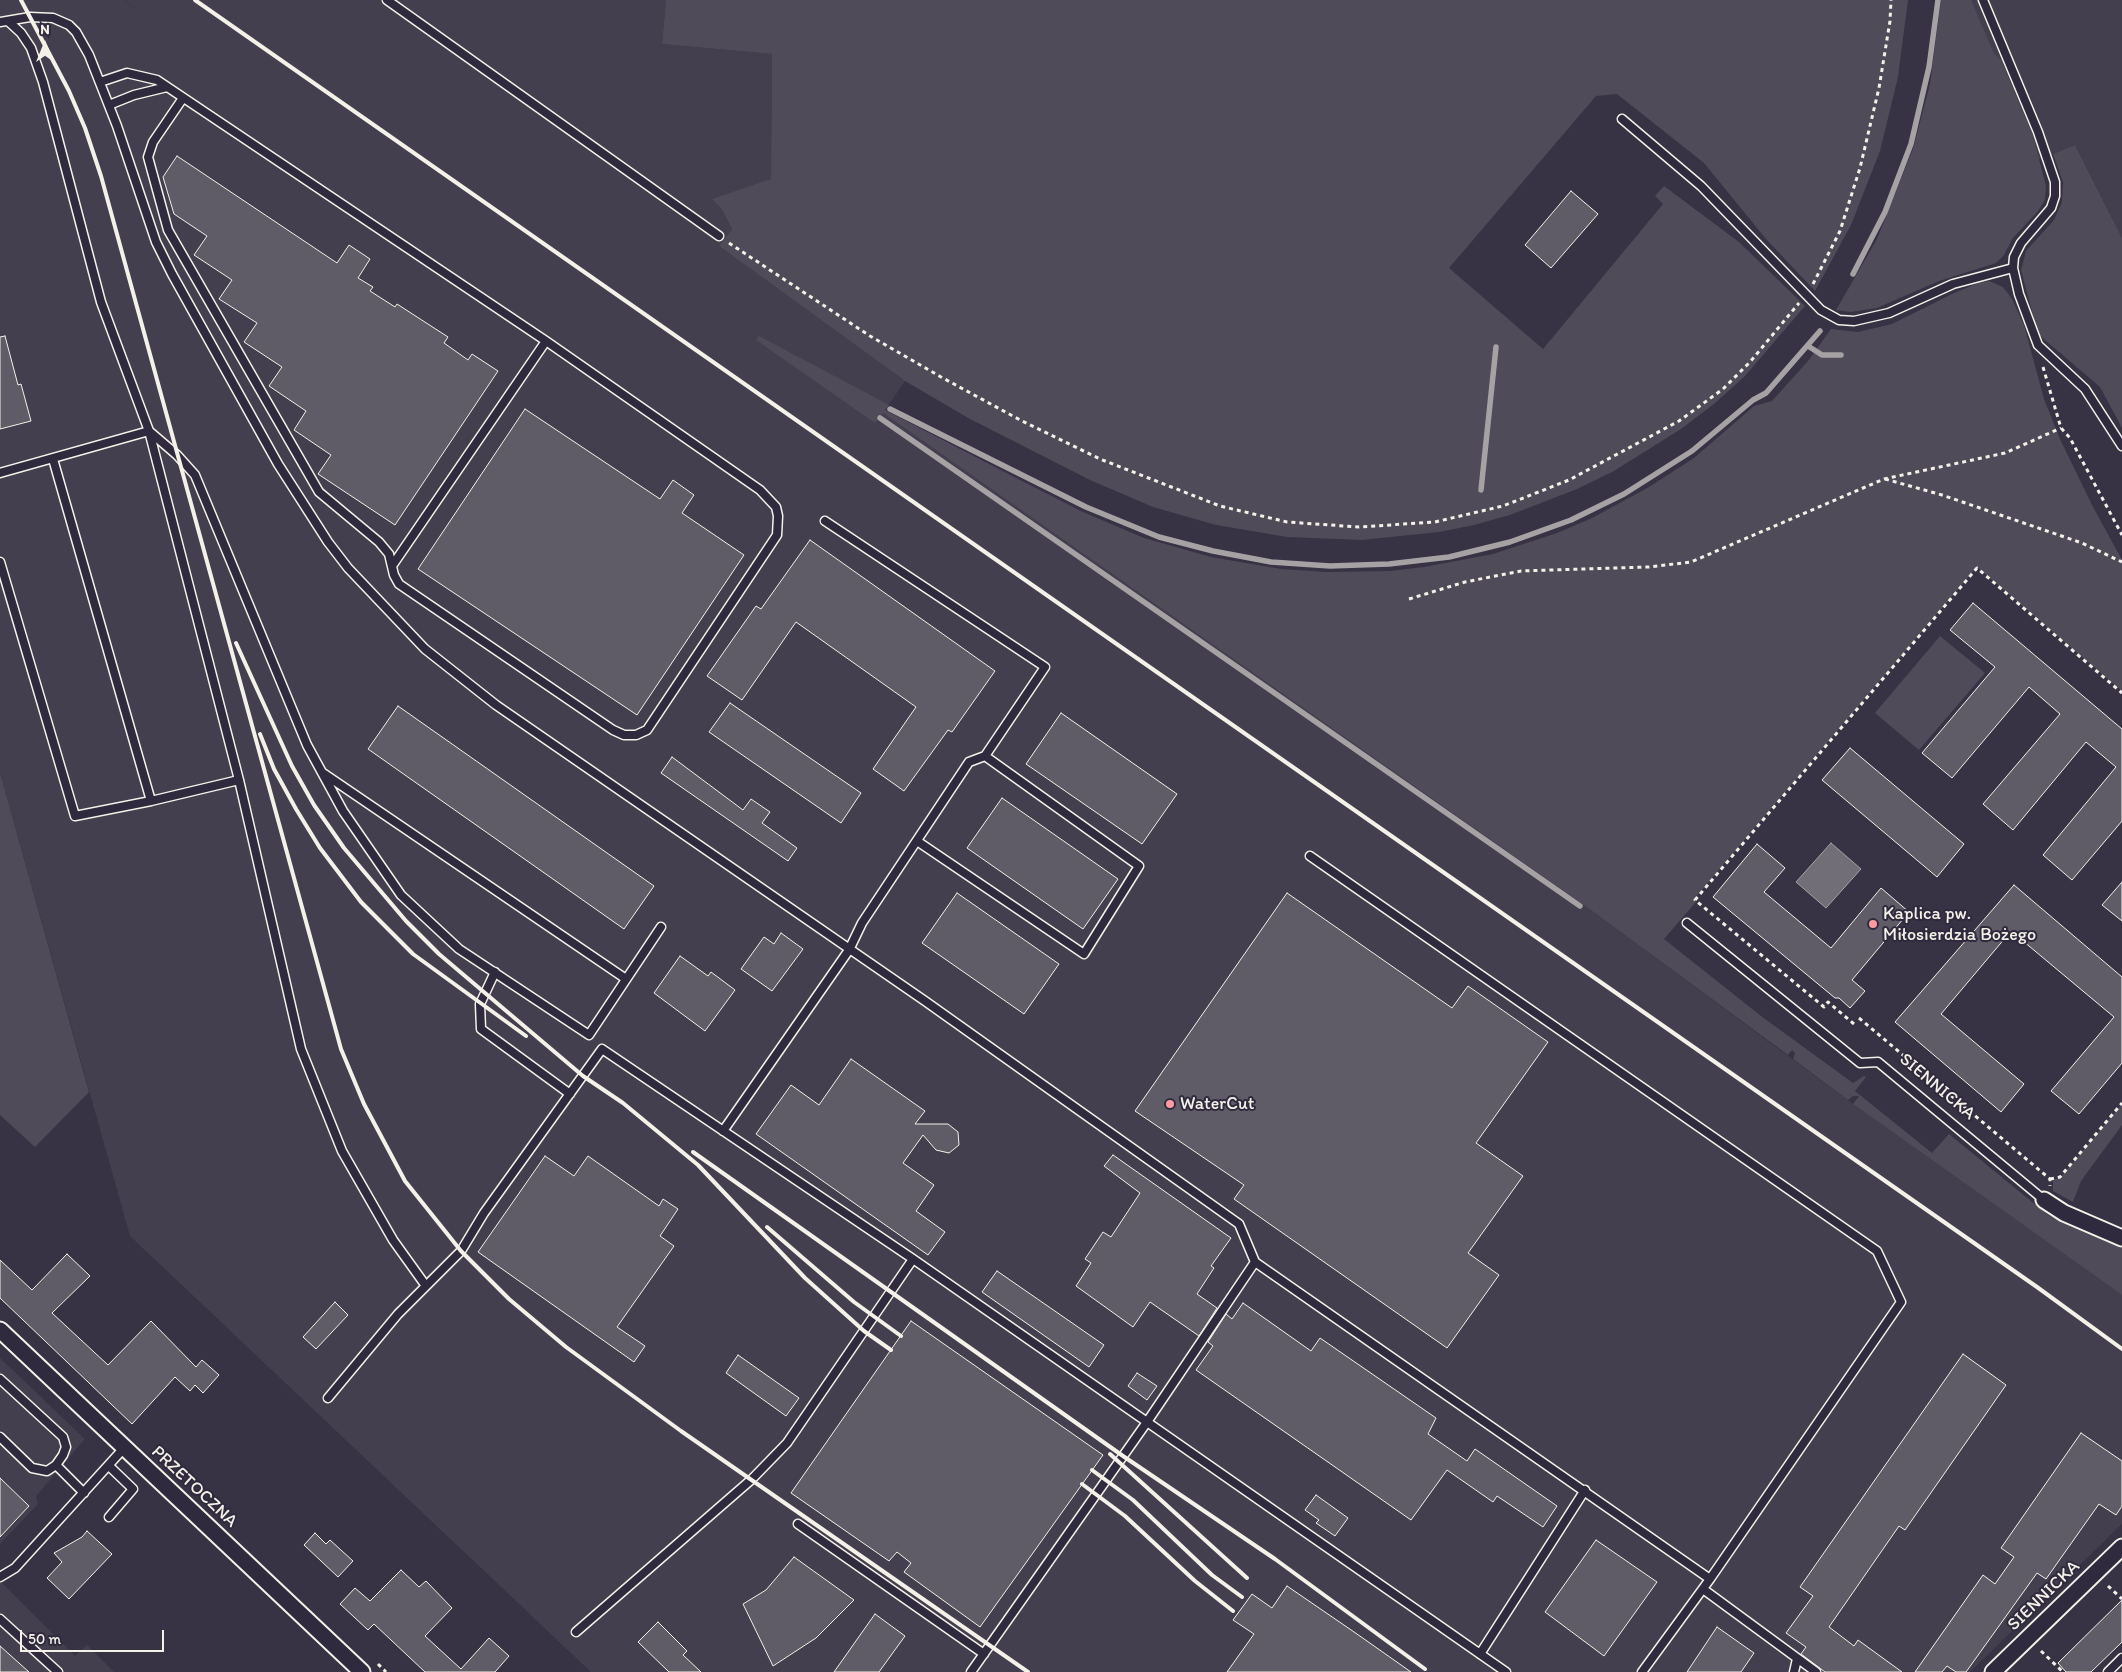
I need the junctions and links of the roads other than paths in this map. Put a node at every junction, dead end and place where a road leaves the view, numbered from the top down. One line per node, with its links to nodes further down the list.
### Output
1 (387, 0): 9 (lane)
2 (1983, 0): 10 (lane)
3 (4, 22): 4 (lane); 12 (lane)
4 (100, 82): 5 (lane); 7 (lane)
5 (167, 87): 6 (lane); 7 (lane)
6 (182, 98): 11 (lane); 18 (lane)
7 (109, 106): 27 (lane)
8 (1622, 119): 10 (lane)
9 (719, 236)
10 (2013, 268): 13 (lane)
11 (546, 341): 18 (lane); 18 (lane)
12 (149, 431): 14 (lane); 20 (lane); 21 (lane)
13 (2122, 446)
14 (53, 459): 15 (lane); 22 (lane)
15 (0, 473)
16 (825, 520): 19 (lane)
17 (0, 562): 22 (lane)
18 (392, 566)
19 (985, 756): 23 (lane); 23 (lane)
20 (322, 772): 28 (lane); 29 (lane)
21 (239, 780): 22 (lane); 36 (lane)
22 (151, 802)
23 (917, 841): 27 (lane)
24 (1310, 856): 51 (lane)
25 (1687, 924): 32 (lane, SIENNICKA)
26 (661, 927): 29 (lane)
27 (849, 950): 31 (lane); 35 (lane)
28 (494, 972): 29 (lane); 30 (lane)
29 (626, 979)
30 (570, 1094): 31 (lane); 36 (lane)
31 (723, 1130): 34 (lane)
32 (2047, 1196): 33 (street, SIENNICKA)
33 (2122, 1238)
34 (913, 1259): 40 (lane); 54 (lane)
35 (1255, 1262): 40 (lane); 45 (lane)
36 (426, 1286): 39 (lane)
37 (0, 1330): 42 (street, PRZETOCZNA)
38 (0, 1379): 43 (lane)
39 (328, 1398)
40 (1147, 1422): 55 (lane); 56 (lane)
41 (0, 1438): 43 (lane)
42 (124, 1448): 44 (lane); 60 (street, PRZETOCZNA)
43 (56, 1465): 46 (lane)
44 (109, 1466): 46 (lane); 47 (lane)
45 (1585, 1490): 51 (lane); 56 (lane)
46 (84, 1493): 50 (lane)
47 (109, 1517)
48 (798, 1524): 55 (lane)
49 (2122, 1547): 66 (street, SIENNICKA)
50 (0, 1577)
51 (1710, 1579): 52 (lane)
52 (1702, 1589): 58 (lane); 63 (lane)
53 (0, 1619): 59 (lane)
54 (576, 1632)
55 (984, 1654): 61 (lane)
56 (1480, 1654): 62 (lane)
57 (2122, 1658): 67 (lane)
58 (1797, 1659): 64 (lane); 65 (lane)
59 (58, 1672)
60 (362, 1672)
61 (971, 1672)
62 (1506, 1672)
63 (1642, 1672)
64 (1794, 1672)
65 (1816, 1672)
66 (1993, 1672)
67 (2108, 1672)

